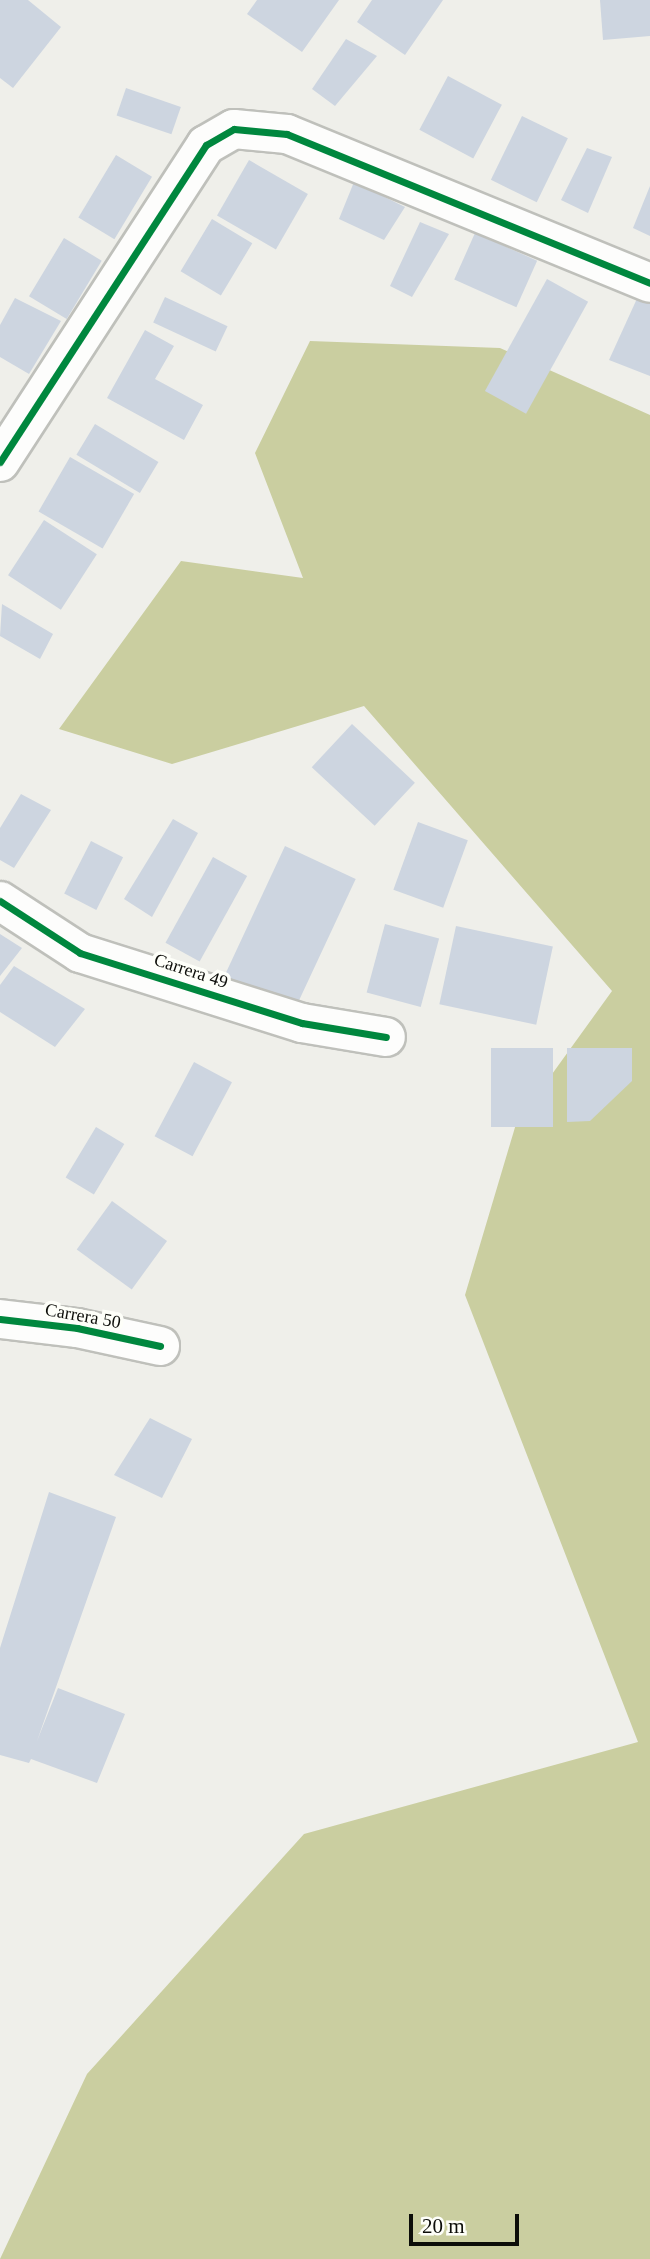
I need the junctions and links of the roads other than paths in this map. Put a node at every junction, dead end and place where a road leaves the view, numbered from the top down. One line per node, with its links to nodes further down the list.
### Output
1 (650, 283): 2 (street)
2 (6, 438)
3 (0, 901): 4 (street, Carrera 49)
4 (386, 1037)
5 (0, 1319): 6 (street, Carrera 50)
6 (160, 1346)

